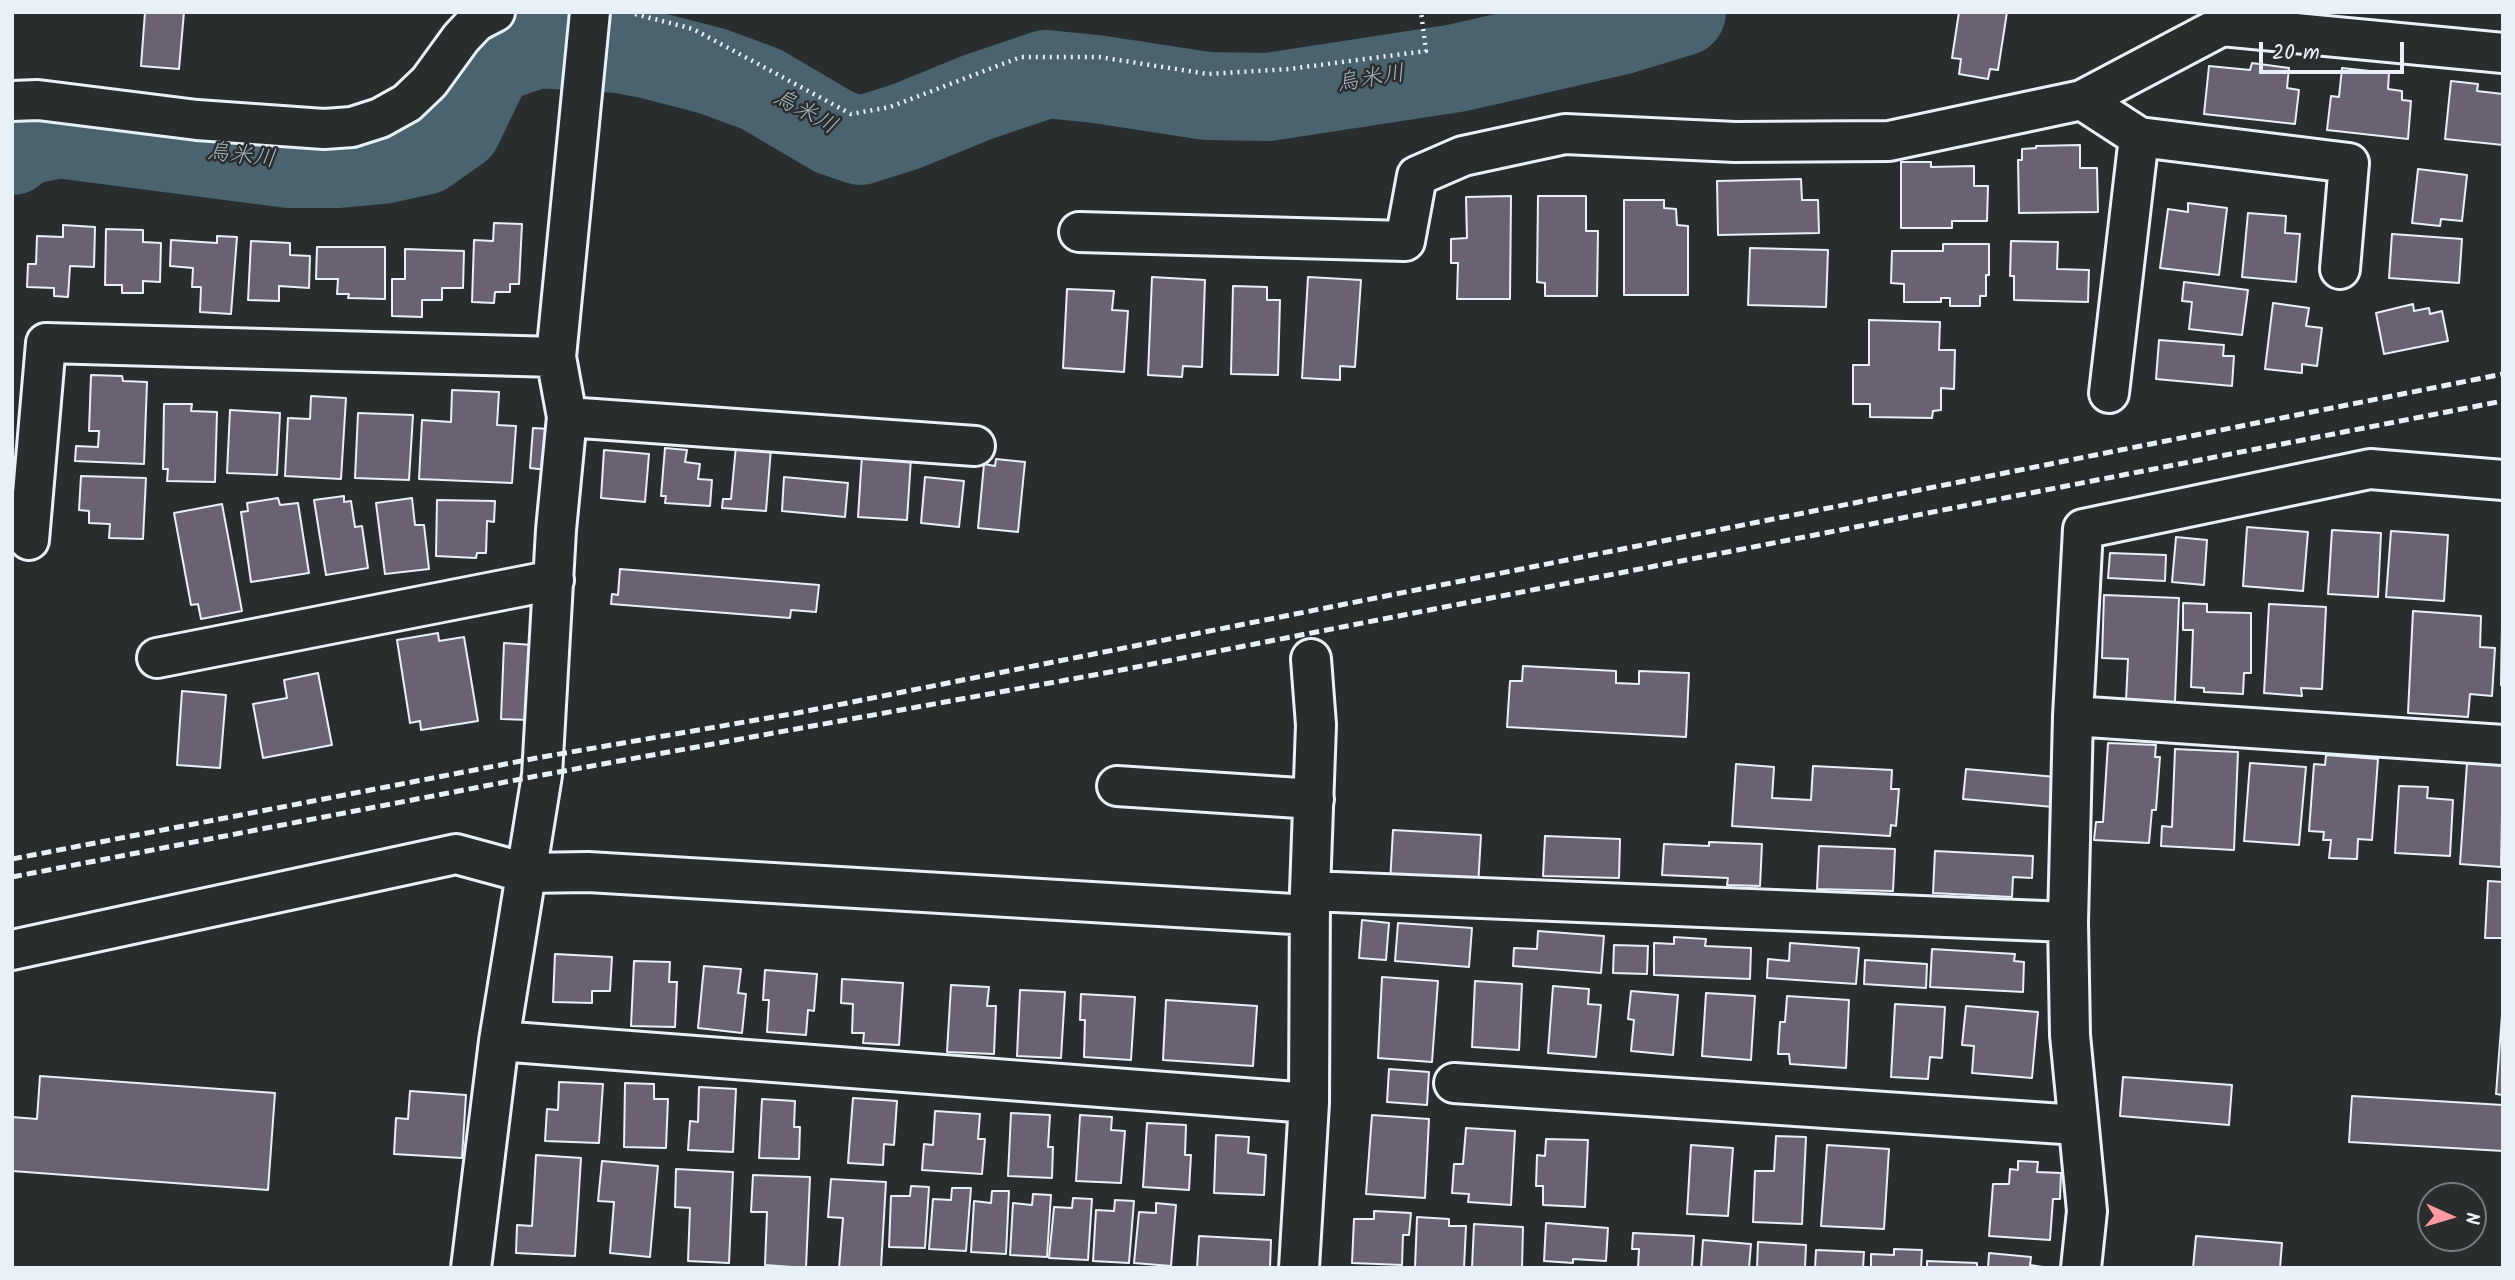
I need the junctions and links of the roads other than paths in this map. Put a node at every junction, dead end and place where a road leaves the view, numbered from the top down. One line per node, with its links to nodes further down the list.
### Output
1 (495, 12): 5 (street)
2 (588, 35): 9 (street)
3 (2503, 53): 4 (street)
4 (2082, 100): 6 (street); 7 (street)
5 (12, 101)
6 (2138, 137): 8 (street); 10 (street)
7 (1079, 232)
8 (2340, 269)
9 (556, 357): 11 (street); 14 (street)
10 (2109, 393)
11 (568, 416): 12 (street); 15 (street)
12 (975, 446)
13 (2503, 480): 18 (street)
14 (29, 540)
15 (554, 580): 16 (street); 22 (street)
16 (157, 658)
17 (1311, 659): 21 (street)
18 (2073, 716): 19 (street); 24 (street)
19 (2503, 745)
20 (1117, 786): 21 (street)
21 (1314, 799): 23 (street)
22 (526, 873): 23 (street); 25 (street); 26 (street)
23 (1310, 903): 24 (street); 28 (street)
24 (2068, 922): 29 (street)
25 (12, 950)
26 (499, 1041): 28 (street); 30 (street)
27 (1454, 1083): 29 (street)
28 (1309, 1103): 31 (street)
29 (2078, 1125): 32 (street)
30 (471, 1268)
31 (1299, 1268)
32 (2081, 1268)

